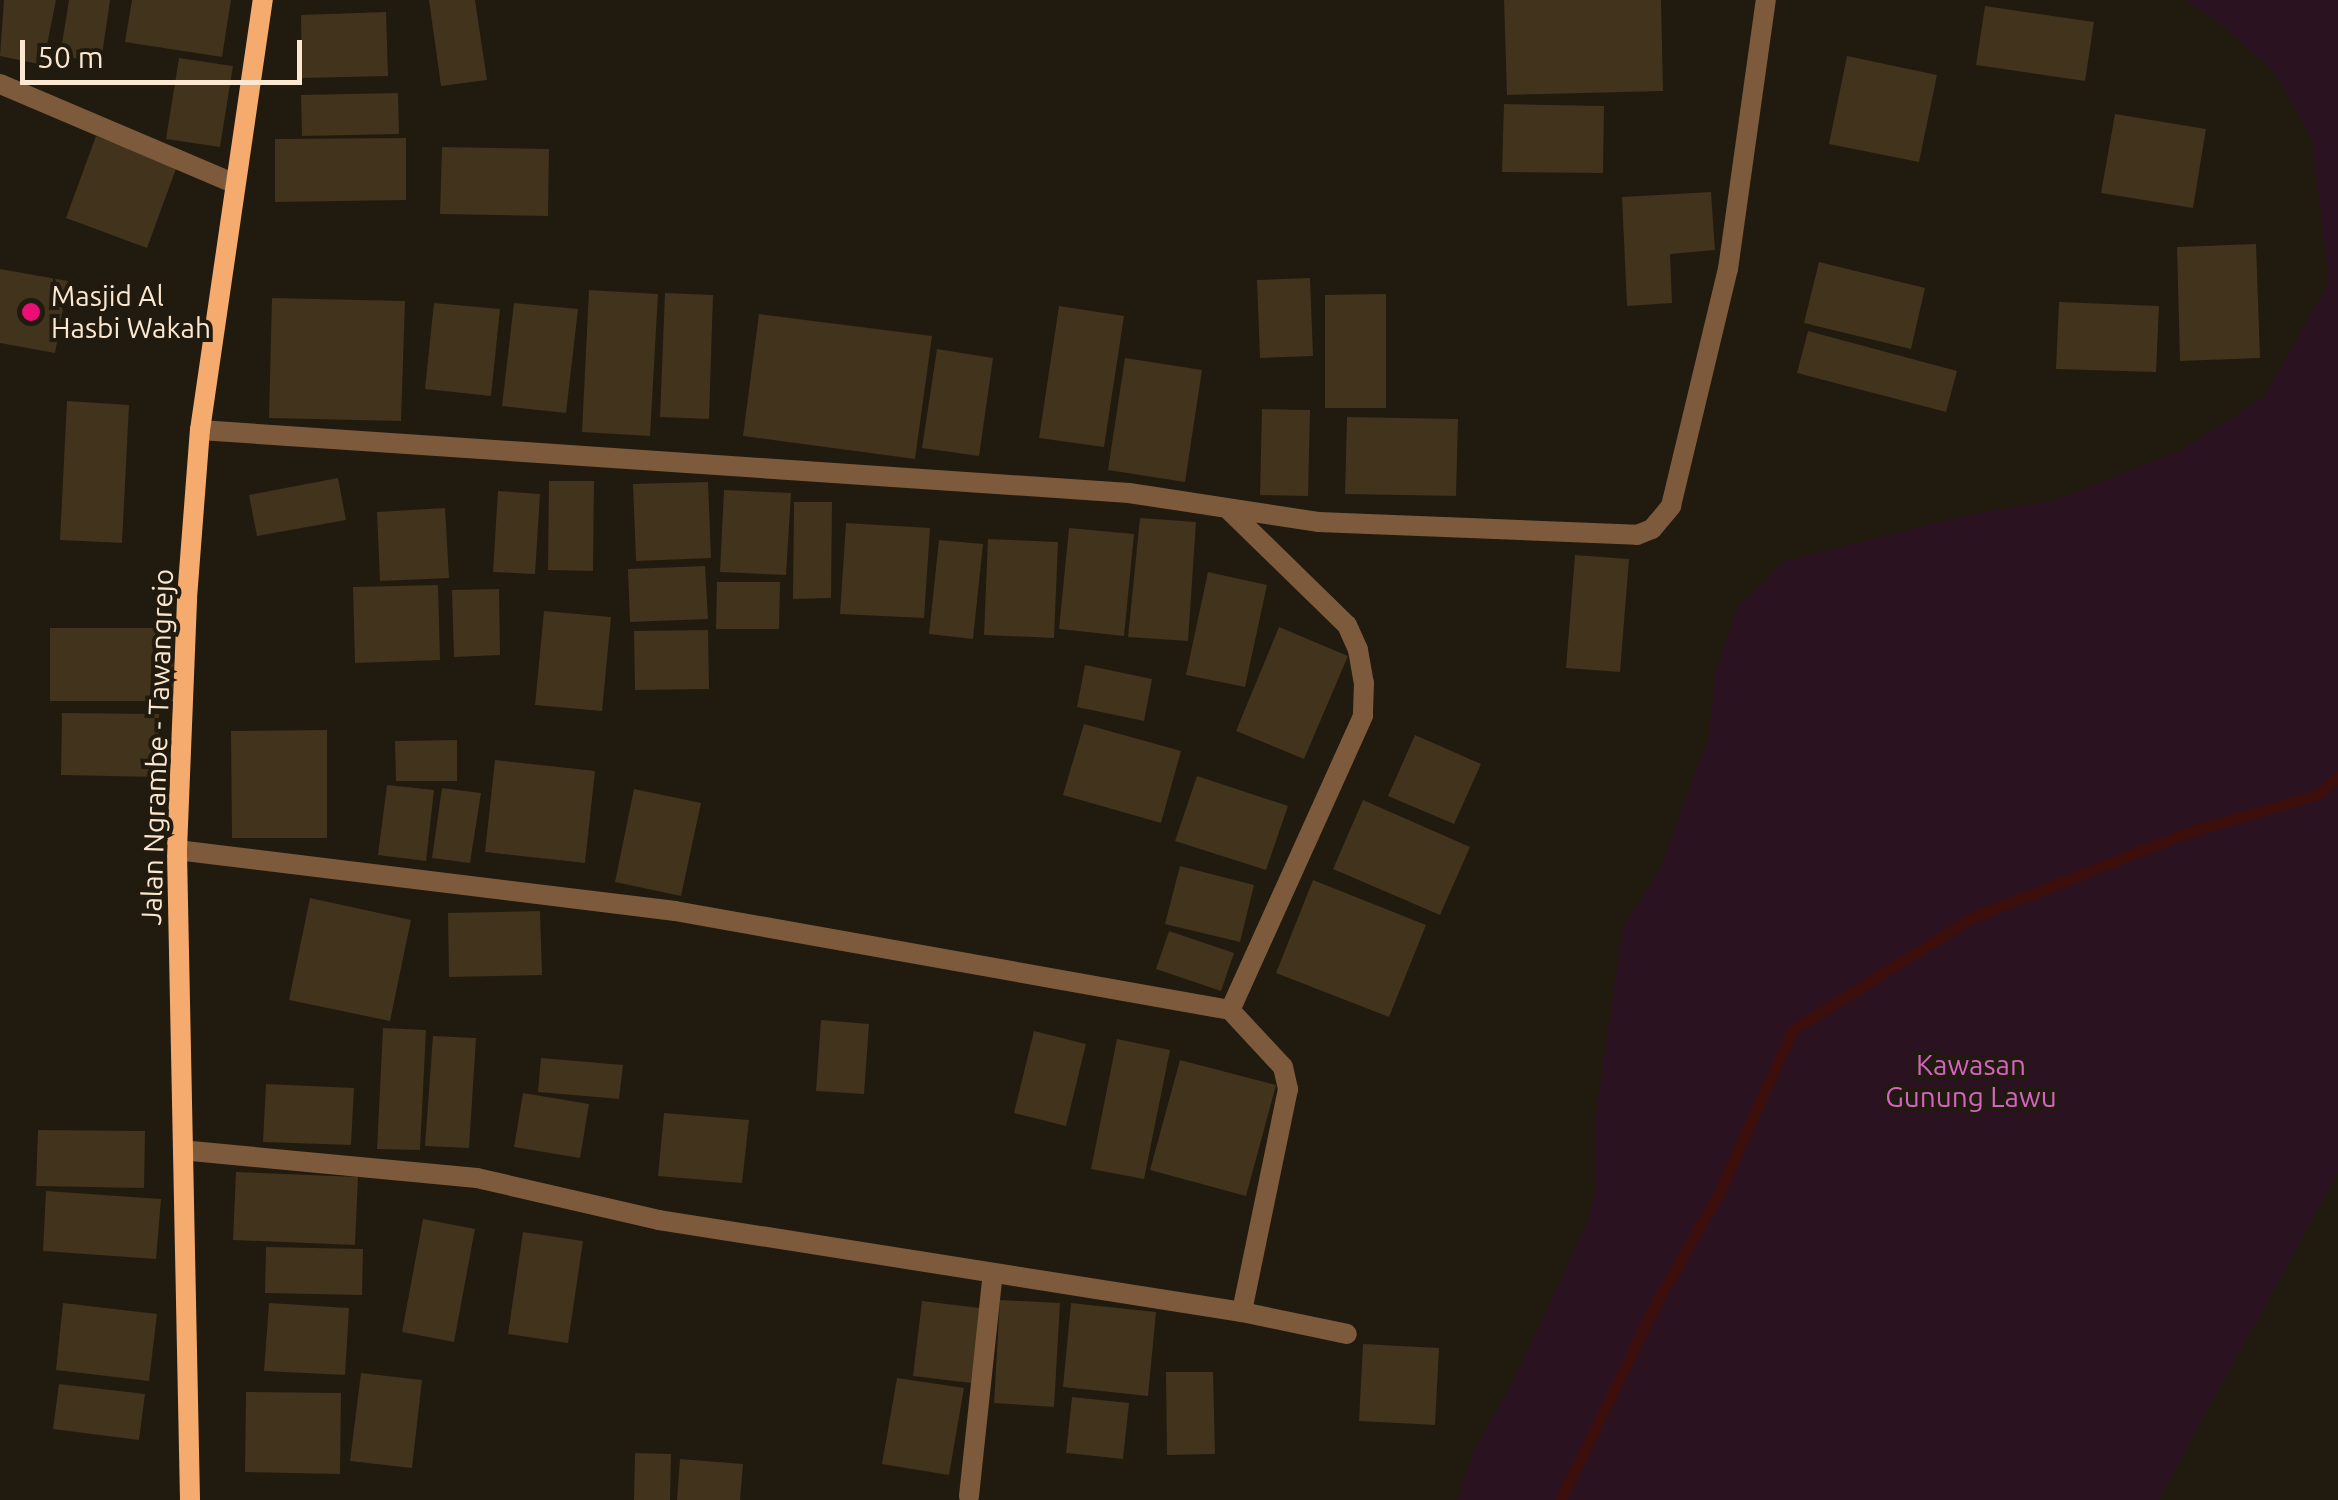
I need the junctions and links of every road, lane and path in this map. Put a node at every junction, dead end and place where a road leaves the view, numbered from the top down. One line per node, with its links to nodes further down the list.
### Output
1 (263, 0): 4 (main road, Jalan Ngrambe - Tawangrejo)
2 (1766, 0): 6 (street)
3 (0, 84): 4 (street)
4 (233, 183): 5 (main road, Jalan Ngrambe - Tawangrejo)
5 (200, 430): 6 (street); 7 (main road, Jalan Ngrambe - Tawangrejo)
6 (1230, 512): 8 (street)
7 (177, 850): 8 (street); 9 (main road, Jalan Ngrambe - Tawangrejo)
8 (1230, 1010): 11 (street)
9 (184, 1150): 10 (street); 14 (main road, Jalan Ngrambe - Tawangrejo)
10 (993, 1274): 11 (street); 13 (street)
11 (1242, 1312): 12 (street)
12 (1346, 1334)
13 (969, 1496)
14 (190, 1500)

